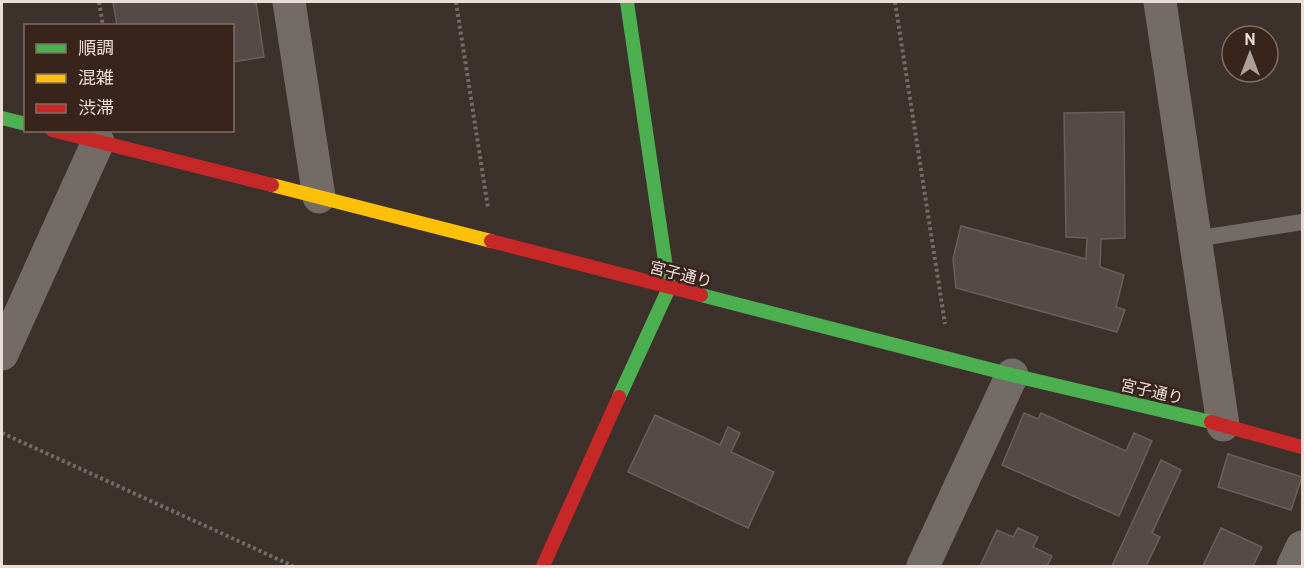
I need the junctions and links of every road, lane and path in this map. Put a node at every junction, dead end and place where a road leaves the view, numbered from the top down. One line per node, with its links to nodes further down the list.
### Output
1 (99, 2): 7 (path)
2 (289, 2): 12 (street)
3 (456, 2): 13 (path)
4 (627, 2): 16 (street)
5 (895, 2): 17 (path)
6 (1160, 2): 15 (street)
7 (103, 24)
8 (2, 118): 9 (street)
9 (24, 124)
10 (60, 132): 11 (street, 宮子通り)
11 (98, 142): 12 (street, 宮子通り); 18 (street)
12 (319, 197): 16 (street, 宮子通り)
13 (489, 212)
14 (1302, 222): 15 (lane)
15 (1195, 239): 20 (street)
16 (669, 288): 19 (street, 宮子通り); 25 (street)
17 (945, 327)
18 (2, 354)
19 (1012, 375): 20 (street, 宮子通り); 26 (street)
20 (1223, 425): 22 (street, 宮子通り)
21 (2, 433): 24 (path)
22 (1302, 447)
23 (1302, 547): 27 (street)
24 (293, 567)
25 (543, 567)
26 (922, 567)
27 (1293, 567)

